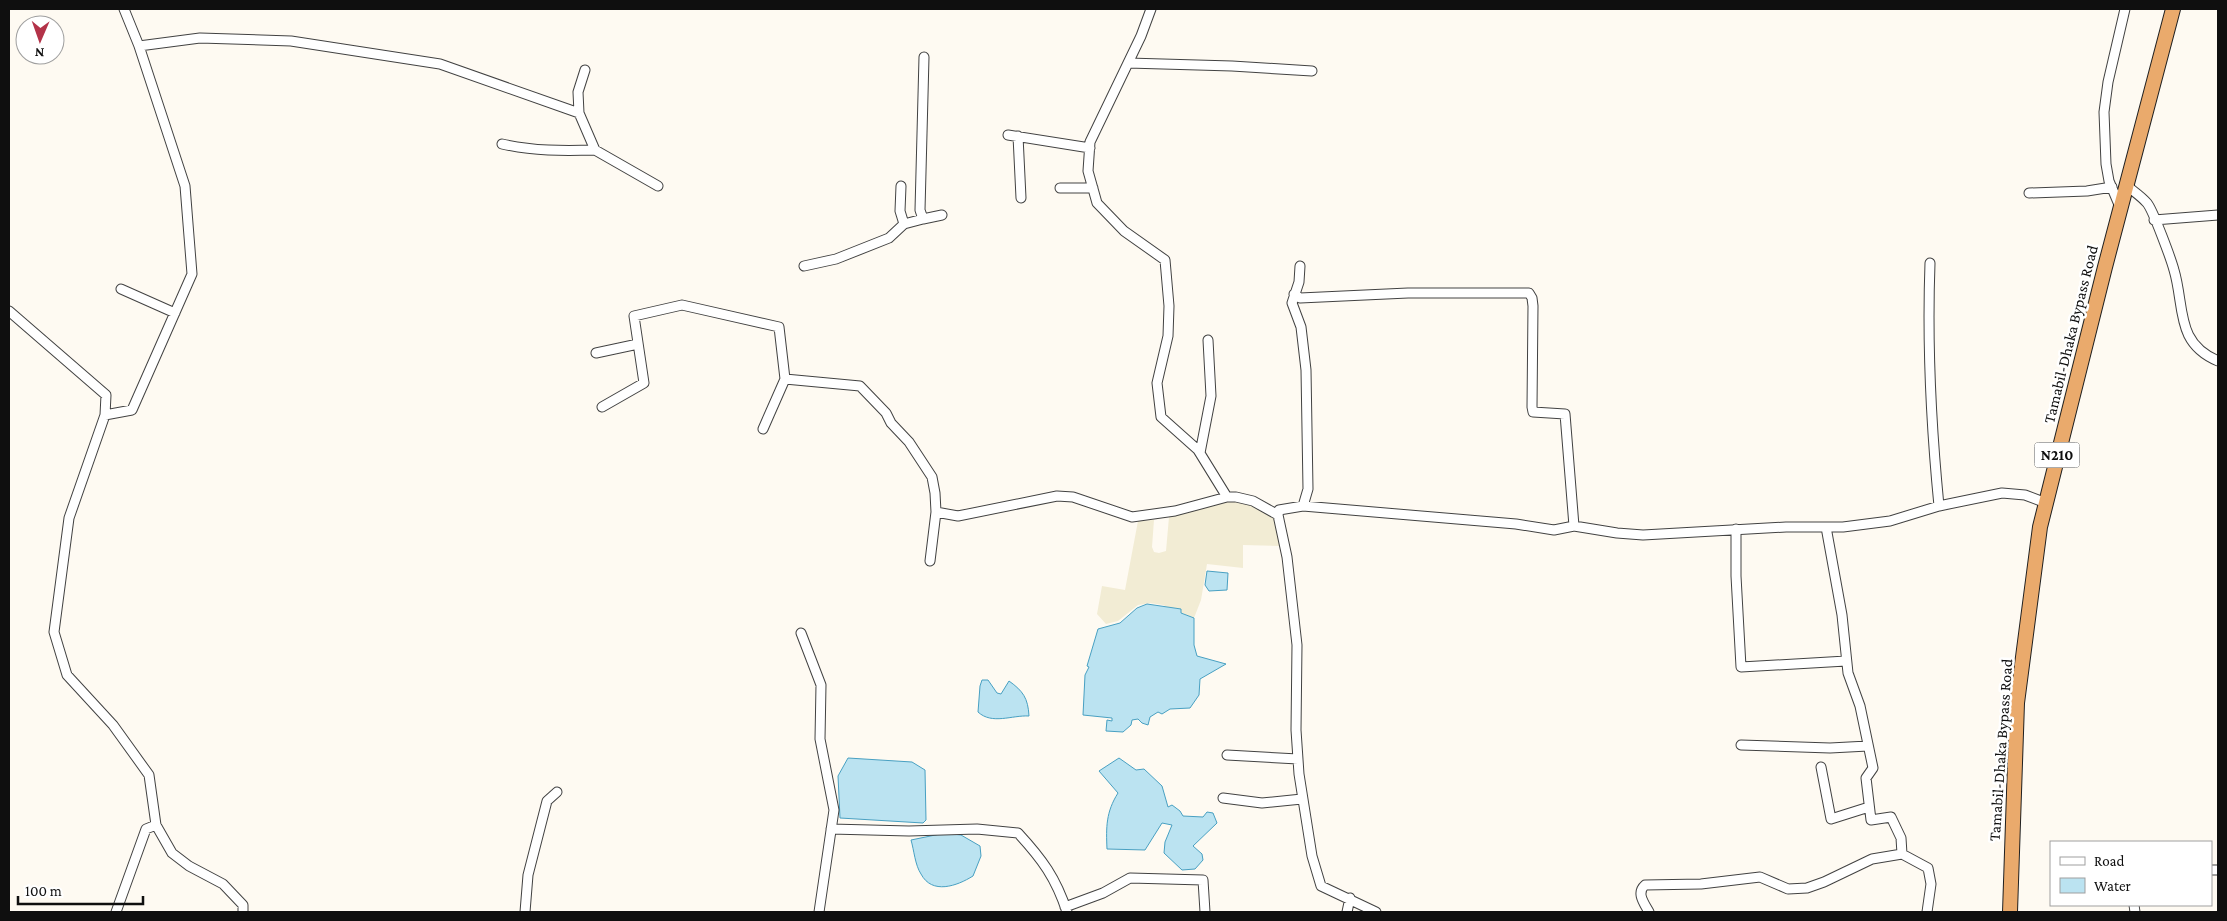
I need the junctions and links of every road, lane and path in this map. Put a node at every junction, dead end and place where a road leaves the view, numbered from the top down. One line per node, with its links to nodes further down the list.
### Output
1 (124, 9): 5 (street)
2 (1151, 9): 7 (street)
3 (2125, 9): 19 (street)
4 (2173, 9): 16 (highway, Tamabil-Dhaka Bypass Road / N210)
5 (139, 46): 10 (street); 36 (street)
6 (924, 57): 27 (street)
7 (1128, 63): 9 (street); 14 (street)
8 (585, 70): 10 (street)
9 (1312, 71)
10 (580, 113): 15 (street)
11 (1008, 134): 12 (street)
12 (1018, 136): 14 (street); 23 (street)
13 (502, 144): 15 (street)
14 (1090, 148): 21 (street)
15 (595, 150): 17 (street)
16 (2126, 185): 24 (highway, Tamabil-Dhaka Bypass Road / N210); 28 (street)
17 (658, 186)
18 (901, 186): 29 (street)
19 (2112, 187): 22 (street); 24 (street)
20 (1060, 188): 21 (street)
21 (1093, 188): 45 (street)
22 (2029, 192)
23 (1022, 198)
24 (2120, 207): 47 (highway, Tamabil-Dhaka Bypass Road / N210)
25 (942, 214): 27 (street)
26 (2218, 215): 28 (street)
27 (922, 219): 29 (street)
28 (2154, 220): 40 (street)
29 (904, 224): 31 (street)
30 (1930, 263): 49 (street)
31 (804, 266)
32 (1300, 266): 34 (street)
33 (122, 289): 36 (street)
34 (1294, 294): 48 (street); 52 (street)
35 (9, 310): 43 (street)
36 (175, 313): 43 (street)
37 (1208, 340): 45 (street)
38 (638, 344): 39 (street); 41 (street); 42 (street)
39 (596, 353)
40 (2218, 361)
41 (785, 379): 44 (street); 50 (street)
42 (602, 407)
43 (105, 415): 67 (street)
44 (763, 429)
45 (1200, 453): 46 (street)
46 (1227, 497): 50 (street); 51 (street)
47 (2046, 503): 49 (street); 81 (highway, Tamabil-Dhaka Bypass Road / N210)
48 (1303, 506): 51 (street); 52 (street)
49 (1940, 506): 53 (street)
50 (936, 512): 55 (street)
51 (1278, 516): 61 (street)
52 (1574, 526): 54 (street)
53 (1826, 527): 54 (street); 57 (street)
54 (1736, 529): 57 (street)
55 (930, 561)
56 (802, 633): 68 (street)
57 (1846, 661): 59 (street)
58 (1741, 746): 59 (street)
59 (1868, 746): 66 (street)
60 (1227, 755): 61 (street)
61 (1298, 759): 65 (street)
62 (1821, 767): 66 (street)
63 (556, 792): 74 (street)
64 (1223, 798): 65 (street)
65 (1302, 799): 70 (street)
66 (1869, 807): 69 (street)
67 (156, 825): 72 (street); 73 (street)
68 (831, 829): 71 (street); 75 (street)
69 (1902, 854): 79 (street); 80 (street)
70 (1350, 898): 77 (street); 78 (street)
71 (1066, 910): 76 (street)
72 (116, 912)
73 (244, 912)
74 (525, 912)
75 (819, 912)
76 (1205, 912)
77 (1347, 912)
78 (1376, 912)
79 (1649, 912)
80 (1927, 912)
81 (2010, 912)

